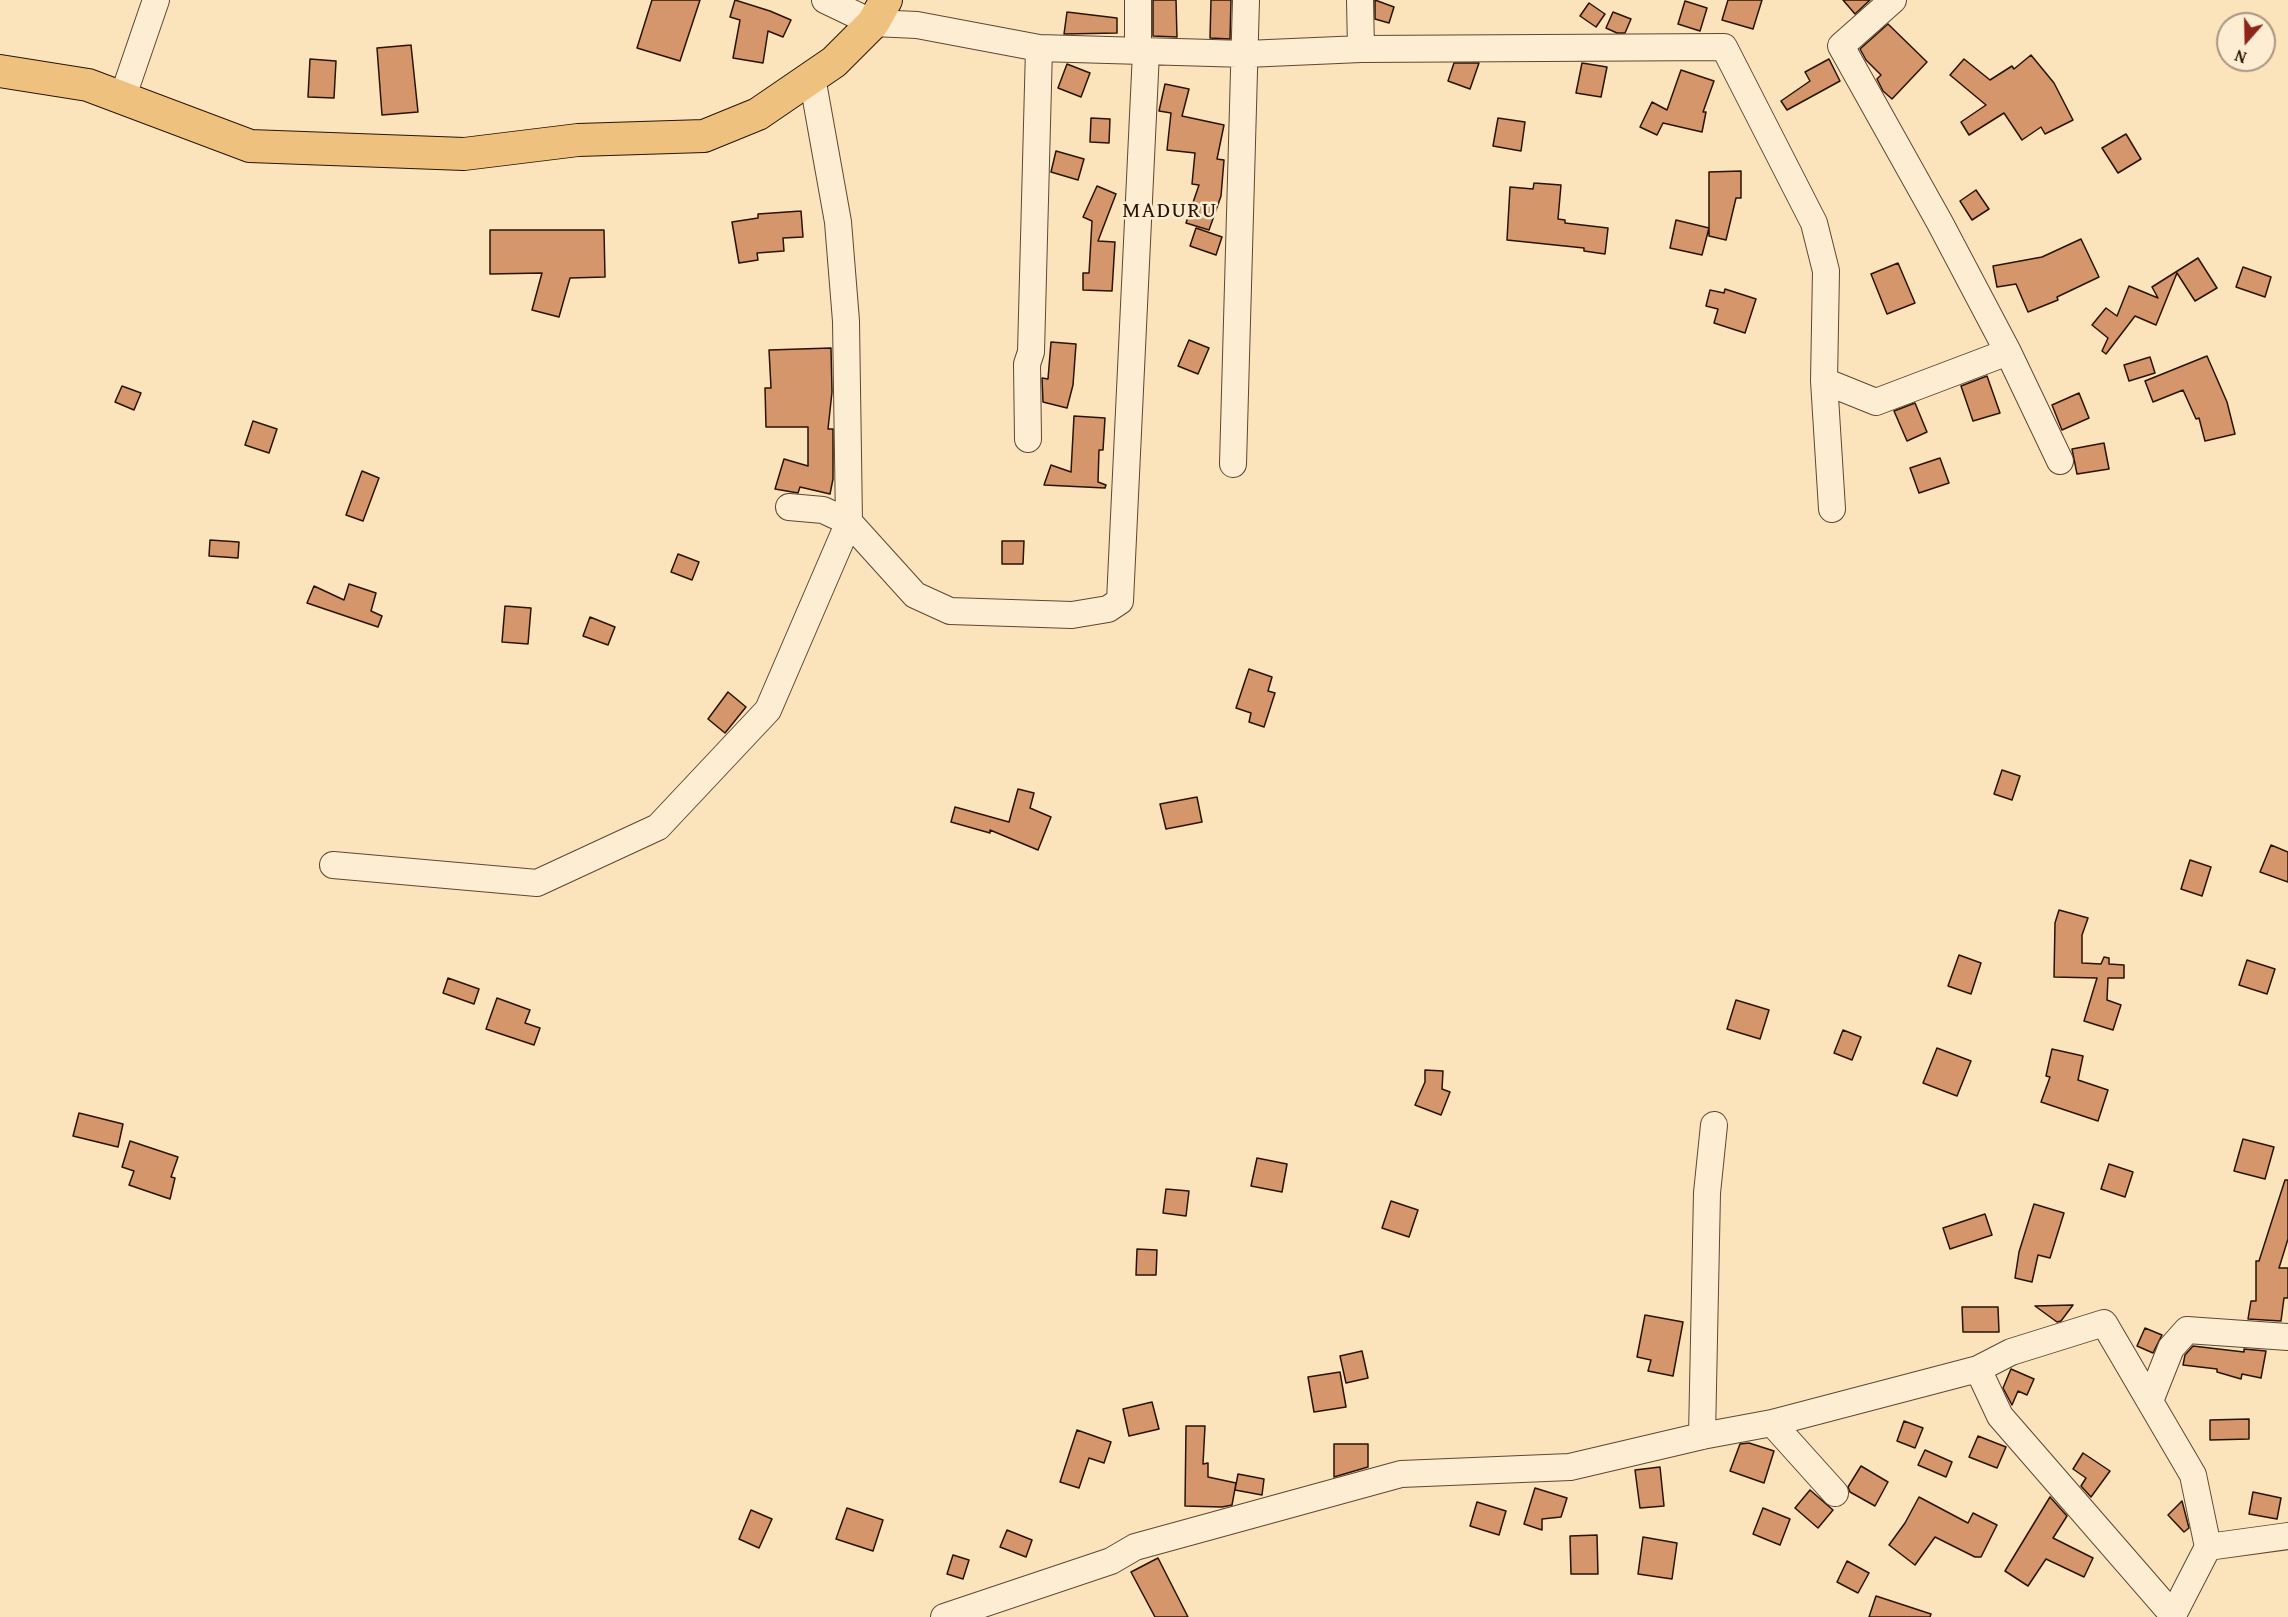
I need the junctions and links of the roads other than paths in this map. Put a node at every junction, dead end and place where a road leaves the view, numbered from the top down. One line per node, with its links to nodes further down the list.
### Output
1 (156, 0): 14 (street)
2 (825, 0): 7 (street)
3 (1138, 0): 10 (street)
4 (1246, 0): 11 (street)
5 (1360, 0): 9 (street)
6 (1893, 0): 15 (street)
7 (879, 11): 8 (street); 13 (main road)
8 (1039, 48): 10 (street); 17 (street)
9 (1361, 49): 11 (street); 16 (street)
10 (1142, 52): 11 (street); 22 (street)
11 (1246, 54): 19 (street)
12 (0, 71): 14 (main road)
13 (812, 77): 14 (main road); 22 (street)
14 (122, 99)
15 (2008, 352): 16 (street); 18 (street)
16 (1824, 381): 21 (street)
17 (1028, 439)
18 (2060, 461)
19 (1233, 464)
20 (789, 507): 22 (street)
21 (1832, 509)
22 (849, 522): 23 (street)
23 (333, 865)
24 (1714, 1125): 29 (street)
25 (2288, 1337): 27 (street)
26 (1978, 1369): 27 (street); 28 (street); 33 (street)
27 (2150, 1401): 32 (street)
28 (1772, 1423): 29 (street); 30 (street)
29 (1702, 1436): 34 (street)
30 (1835, 1493)
31 (2288, 1536): 32 (street)
32 (2208, 1547): 33 (street)
33 (2172, 1616)
34 (945, 1617)

